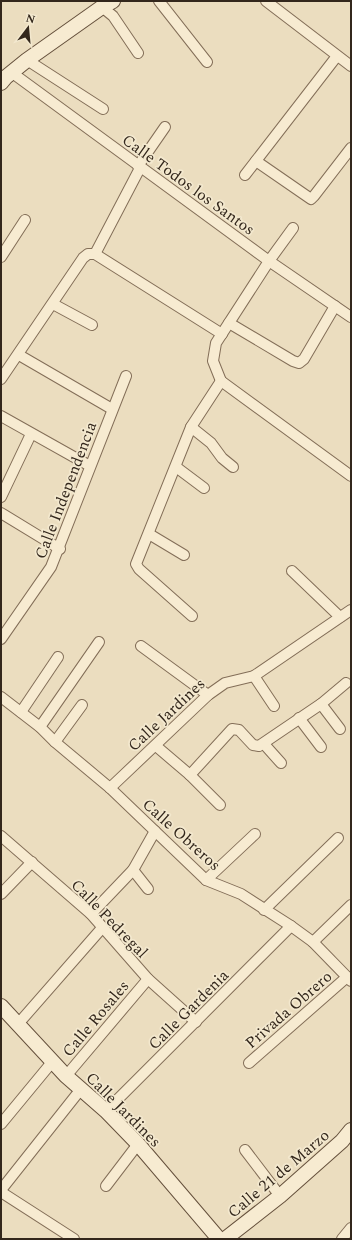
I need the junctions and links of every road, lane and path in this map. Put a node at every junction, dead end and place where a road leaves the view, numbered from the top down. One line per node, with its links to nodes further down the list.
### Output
1 (159, 1): 7 (street)
2 (266, 1): 5 (street)
3 (106, 3): 4 (street); 6 (main road)
4 (138, 53)
5 (337, 56): 8 (street); 13 (street)
6 (27, 60): 9 (main road); 10 (street)
7 (207, 62)
8 (351, 66)
9 (5, 76): 14 (street, Calle Todos los Santos)
10 (103, 109)
11 (165, 127): 14 (street)
12 (351, 148): 13 (street)
13 (256, 161): 15 (street)
14 (139, 167): 18 (street); 20 (street, Calle Todos los Santos)
15 (245, 175)
16 (25, 220): 19 (street)
17 (294, 228): 20 (street)
18 (92, 254): 21 (street); 26 (street)
19 (1, 257)
20 (269, 261): 22 (street, Calle Todos los Santos); 24 (street)
21 (53, 304): 25 (street); 27 (street)
22 (335, 306): 23 (street, Calle Todos los Santos); 24 (street)
23 (351, 317)
24 (229, 322): 26 (street)
25 (92, 326)
26 (222, 334): 30 (street)
27 (19, 355): 29 (street); 31 (street)
28 (126, 376): 31 (street, Calle Independencia)
29 (1, 380)
30 (221, 381): 33 (street); 38 (street)
31 (112, 409): 35 (street, Calle Independencia)
32 (1, 416): 34 (street)
33 (191, 427): 36 (street); 37 (street)
34 (31, 434): 35 (street); 40 (street)
35 (90, 466): 43 (street, Calle Independencia)
36 (176, 467): 39 (street); 42 (street)
37 (233, 467)
38 (351, 476)
39 (204, 488)
40 (1, 497)
41 (1, 513): 43 (street)
42 (149, 534): 44 (street); 47 (street)
43 (60, 548): 49 (street, Calle Independencia)
44 (184, 555)
45 (292, 571): 48 (street)
46 (351, 610): 48 (street, Calle Jardines)
47 (192, 616)
48 (340, 617): 53 (street, Calle Jardines)
49 (1, 639)
50 (99, 642): 62 (street)
51 (141, 646): 55 (street)
52 (58, 657): 60 (street)
53 (254, 676): 55 (street, Calle Jardines); 59 (street)
54 (346, 683): 57 (street)
55 (208, 695): 66 (street, Calle Jardines)
56 (2, 699): 60 (street, Calle Obreros)
57 (321, 704): 61 (street); 63 (street)
58 (82, 705): 64 (street)
59 (274, 706)
60 (21, 712): 62 (street, Calle Obreros)
61 (299, 718): 65 (street); 67 (street)
62 (40, 727): 64 (street, Calle Obreros)
63 (340, 729)
64 (55, 742): 70 (street, Calle Obreros)
65 (264, 744): 68 (street); 69 (street)
66 (156, 746): 69 (street); 70 (street, Calle Jardines)
67 (321, 747)
68 (281, 763)
69 (190, 775): 71 (street)
70 (110, 788): 72 (street, Calle Obreros)
71 (220, 804)
72 (155, 831): 77 (street); 78 (street, Calle Obreros)
73 (255, 834): 78 (street)
74 (1, 836): 76 (street, Calle Pedregal)
75 (338, 838): 82 (street)
76 (32, 862): 80 (street); 83 (street, Calle Pedregal)
77 (133, 870): 79 (street); 83 (street)
78 (206, 880): 82 (street, Calle Obreros)
79 (148, 889)
80 (1, 894)
81 (351, 905): 86 (street)
82 (264, 910): 84 (street, Calle Obreros)
83 (91, 914): 85 (street, Calle Pedregal)
84 (291, 926): 86 (street, Calle Obreros); 90 (street, Calle Gardenia)
85 (102, 928): 87 (street, Calle Pedregal); 91 (street)
86 (313, 942): 88 (street, Calle Obreros)
87 (148, 979): 90 (street, Calle Pedregal); 94 (street, Calle Rosales)
88 (349, 979): 93 (street, Privada Obrero)
89 (1, 1006): 91 (main road, Calle Jardines)
90 (196, 1022): 96 (street, Calle Gardenia)
91 (18, 1024): 92 (main road, Calle Jardines)
92 (53, 1061): 94 (main road, Calle Jardines); 97 (street)
93 (249, 1063)
94 (66, 1076): 95 (main road, Calle Jardines)
95 (81, 1089): 96 (main road, Calle Jardines); 102 (street)
96 (106, 1111): 99 (main road, Calle Jardines)
97 (1, 1124)
98 (351, 1130): 103 (main road, Calle 21 de Marzo)
99 (138, 1144): 101 (street); 106 (main road, Calle Jardines)
100 (245, 1150): 103 (street)
101 (106, 1186)
102 (1, 1191): 105 (street)
103 (280, 1196): 107 (main road, Calle 21 de Marzo)
104 (351, 1228): 108 (street)
105 (74, 1239)
106 (219, 1239)
107 (225, 1239)
108 (342, 1239)

